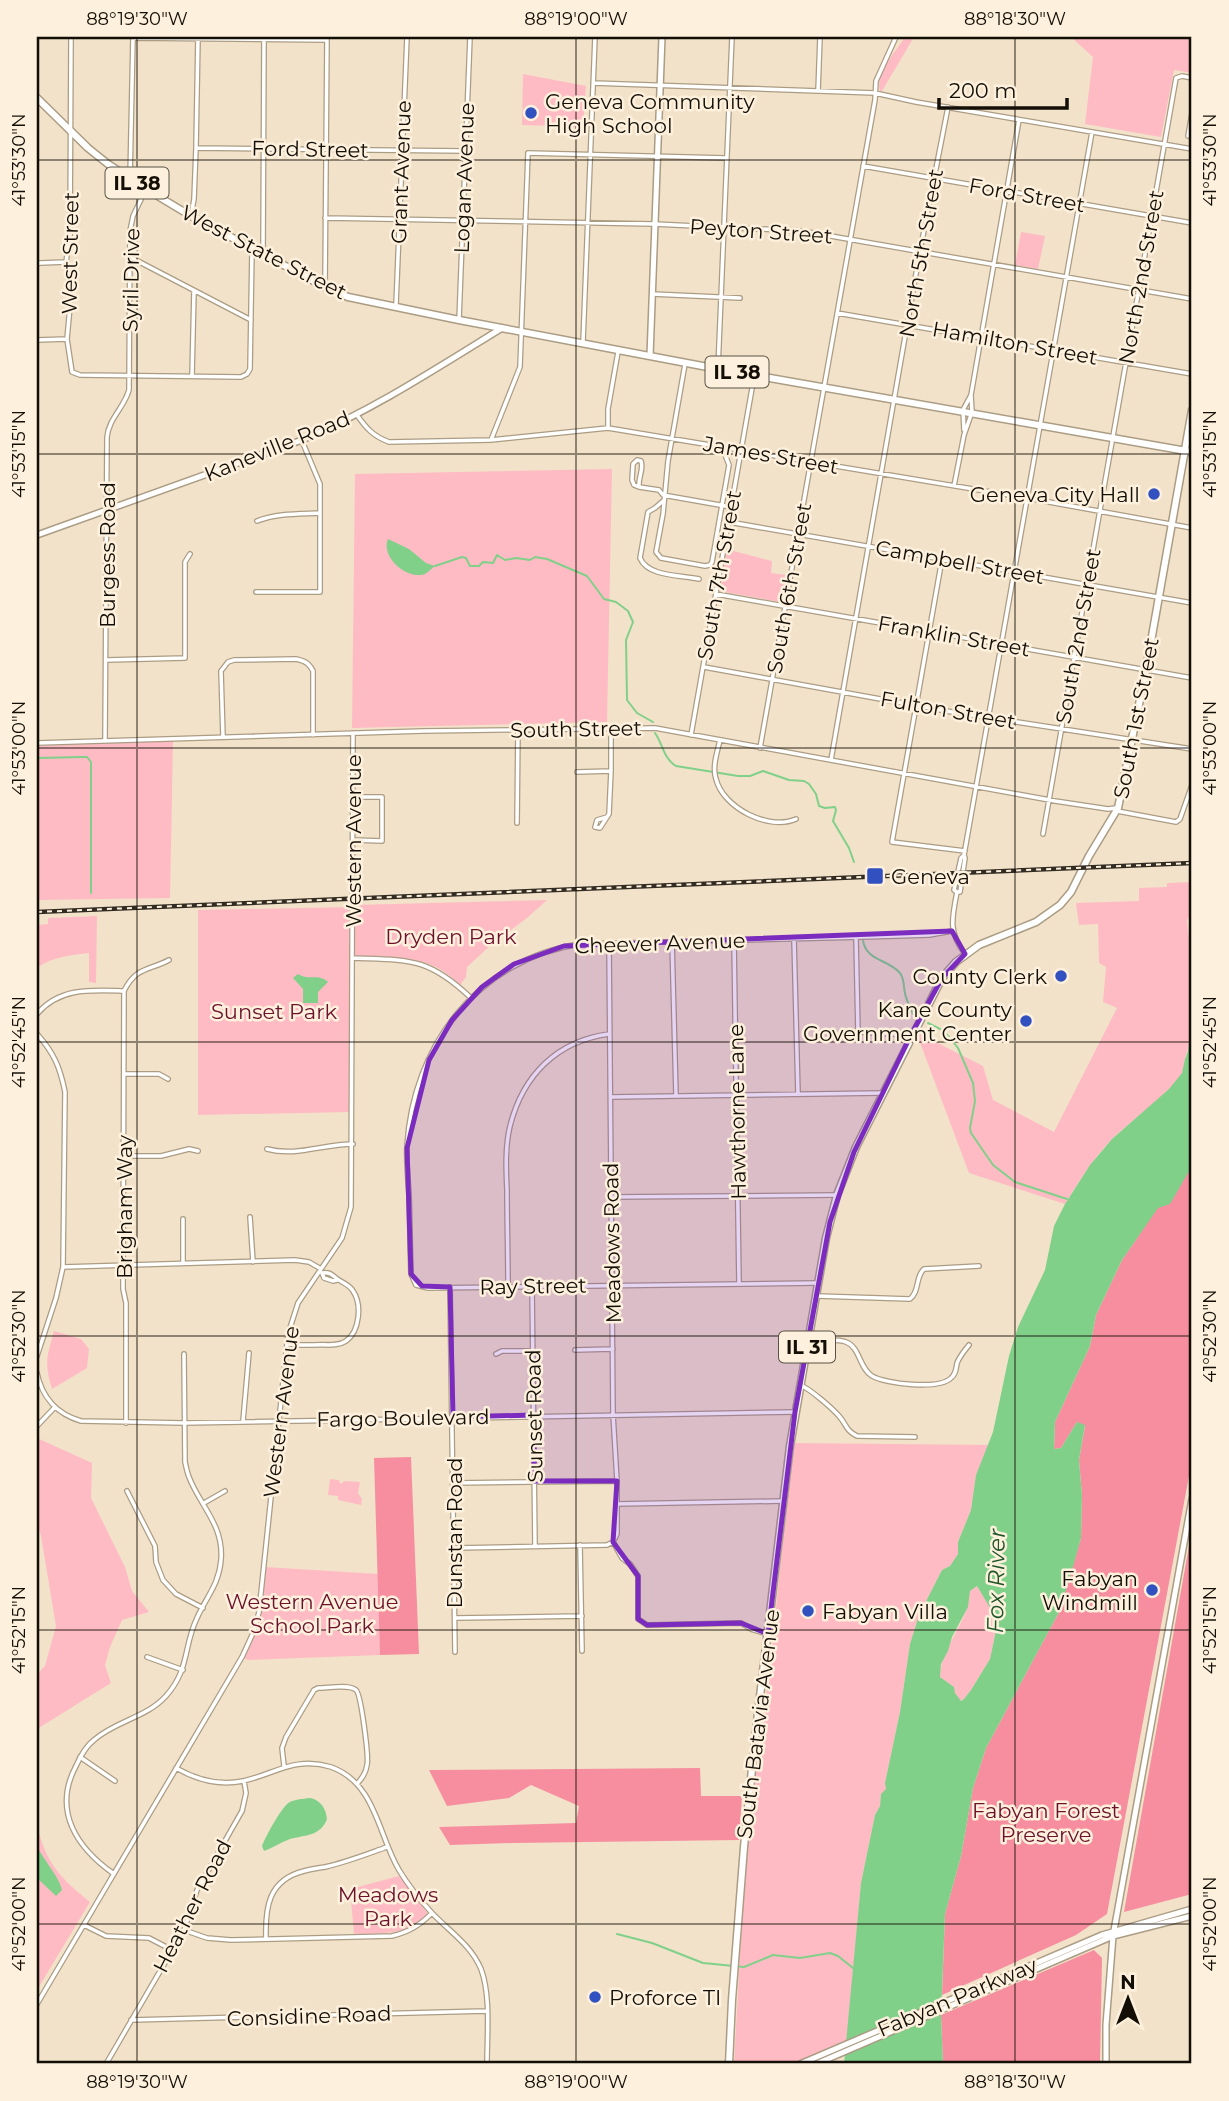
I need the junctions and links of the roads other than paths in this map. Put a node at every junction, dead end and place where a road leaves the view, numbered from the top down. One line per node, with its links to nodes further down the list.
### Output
1 (71, 37): 24 (street, West Street)
2 (133, 37): 10 (street); 38 (street)
3 (407, 37): 32 (street, Grant Avenue)
4 (470, 37): 33 (street, Logan Avenue)
5 (595, 37): 14 (street)
6 (662, 37): 15 (main road)
7 (732, 37): 16 (street)
8 (820, 37): 17 (street)
9 (896, 37): 18 (street, South 6th Street)
10 (198, 38): 11 (street); 28 (street)
11 (264, 38): 12 (street); 29 (street)
12 (327, 38): 30 (street)
13 (1192, 78): 27 (street, North 2nd Street)
14 (593, 83): 15 (street); 34 (street)
15 (660, 85): 16 (street); 35 (main road)
16 (730, 88): 17 (street); 36 (street)
17 (818, 91): 18 (street)
18 (876, 93): 20 (street); 37 (street, South 6th Street)
19 (37, 98): 24 (main road, West State Street / IL 38)
20 (948, 107): 22 (street); 39 (street, North 5th Street)
21 (1192, 113): 23 (street)
22 (1020, 120): 25 (street); 41 (street)
23 (1191, 124): 26 (street)
24 (71, 131): 38 (main road, West State Street / IL 38); 58 (street, West Street)
25 (1092, 132): 27 (street); 42 (street)
26 (1188, 136)
27 (1164, 144): 31 (street); 44 (street, North 2nd Street)
28 (196, 148): 29 (street, Ford Street); 43 (street)
29 (264, 148): 30 (street, Ford Street); 56 (street)
30 (325, 148): 32 (street, Ford Street); 45 (street)
31 (1192, 149)
32 (402, 150): 33 (street, Ford Street); 46 (street, Grant Avenue)
33 (465, 151): 47 (street, Logan Avenue)
34 (590, 154): 35 (street); 48 (street); 50 (street)
35 (657, 156): 36 (street); 51 (main road)
36 (726, 158): 52 (street)
37 (863, 166): 39 (street, Ford Street); 53 (street, South 6th Street)
38 (130, 178): 40 (main road, West State Street / IL 38)
39 (934, 179): 41 (street, Ford Street); 55 (street, North 5th Street)
40 (146, 189): 43 (main road, West State Street / IL 38); 57 (street, Syril Drive)
41 (1007, 192): 42 (street, Ford Street); 60 (street)
42 (1079, 204): 44 (street, Ford Street); 61 (street)
43 (191, 216): 54 (main road, West State Street / IL 38)
44 (1152, 216): 49 (street, Ford Street); 63 (street, North 2nd Street)
45 (325, 218): 46 (street, Peyton Street); 62 (street)
46 (400, 219): 47 (street, Peyton Street); 69 (street, Grant Avenue)
47 (463, 220): 48 (street, Peyton Street); 72 (street, Logan Avenue)
48 (525, 221): 50 (street, Peyton Street); 75 (street)
49 (1192, 223)
50 (588, 224): 51 (street, Peyton Street); 79 (street)
51 (654, 224): 52 (street, Peyton Street); 65 (main road)
52 (723, 228): 53 (street, Peyton Street); 66 (street)
53 (850, 239): 55 (street, Peyton Street); 70 (street, South 6th Street)
54 (252, 248): 56 (main road, West State Street / IL 38); 71 (street)
55 (920, 251): 60 (street, Peyton Street); 73 (street, North 5th Street)
56 (263, 254): 62 (main road, West State Street / IL 38)
57 (130, 257): 64 (street); 87 (street, Syril Drive)
58 (66, 262): 59 (street); 77 (street, West Street)
59 (37, 264)
60 (994, 264): 61 (street, Peyton Street); 76 (street)
61 (1066, 276): 63 (street, Peyton Street); 81 (street)
62 (325, 287): 69 (main road, West State Street / IL 38)
63 (1139, 289): 68 (street, Peyton Street); 84 (street, North 2nd Street)
64 (194, 291): 71 (street); 89 (street)
65 (652, 294): 66 (street); 82 (main road)
66 (720, 296): 67 (street); 85 (street)
67 (740, 298)
68 (1192, 299)
69 (396, 307): 72 (main road, West State Street / IL 38)
70 (837, 313): 73 (street, Hamilton Street); 90 (street, South 6th Street)
71 (251, 320): 89 (street)
72 (459, 320): 74 (main road, West State Street / IL 38)
73 (908, 325): 76 (street, Hamilton Street); 92 (street, North 5th Street)
74 (502, 328): 75 (main road, West State Street / IL 38); 96 (main road, Kaneville Road)
75 (521, 332): 79 (main road, West State Street / IL 38); 103 (street)
76 (981, 337): 81 (street, Hamilton Street); 91 (street)
77 (67, 339): 78 (street); 87 (street, West Street)
78 (37, 340)
79 (583, 342): 80 (main road, West State Street / IL 38)
80 (619, 350): 82 (main road, West State Street / IL 38); 98 (street)
81 (1054, 350): 84 (street, Hamilton Street); 97 (street)
82 (650, 356): 83 (main road, IL 38)
83 (685, 362): 85 (main road, IL 38); 100 (street)
84 (1127, 362): 86 (street, Hamilton Street); 101 (street, North 2nd Street)
85 (718, 368): 88 (main road, IL 38)
86 (1192, 374)
87 (130, 375): 89 (street); 116 (street, Burgess Road)
88 (754, 375): 90 (main road, IL 38); 105 (street, South 7th Street)
89 (192, 376)
90 (824, 386): 92 (main road, IL 38); 107 (street, South 6th Street)
91 (971, 395): 93 (street); 95 (street)
92 (894, 399): 93 (main road, IL 38); 108 (street, North 5th Street)
93 (963, 410): 95 (main road, IL 38); 99 (street)
94 (1192, 410): 106 (main road, IL 31)
95 (972, 412): 97 (main road, IL 38); 99 (street)
96 (357, 415): 102 (main road, Kaneville Road); 103 (street, James Street)
97 (1040, 425): 101 (main road, IL 38); 112 (street)
98 (608, 428): 100 (street, James Street); 103 (street, James Street)
99 (964, 436): 109 (street)
100 (672, 437): 104 (street, James Street); 111 (street)
101 (1113, 438): 106 (main road, IL 38); 117 (street, South 2nd Street)
102 (302, 440): 116 (main road, Kaneville Road); 118 (street)
103 (491, 440)
104 (724, 446): 105 (street, James Street); 114 (street)
105 (741, 450): 107 (street, James Street); 115 (street, South 7th Street)
106 (1189, 451): 121 (main road, South 1st Street / IL 31)
107 (811, 462): 108 (street, James Street); 123 (street, South 6th Street)
108 (882, 474): 109 (street, James Street); 125 (street, North 5th Street)
109 (954, 486): 112 (street, James Street)
110 (639, 487): 110 (street); 111 (street)
111 (663, 495): 113 (street); 114 (street)
112 (1027, 498): 117 (street, James Street); 128 (street)
113 (663, 501): 114 (street); 129 (street)
114 (721, 505): 115 (street)
115 (731, 507): 120 (street, South 7th Street)
116 (108, 510): 124 (main road, Kaneville Road); 140 (street, Burgess Road)
117 (1100, 512): 121 (street, James Street); 130 (street, South 2nd Street)
118 (320, 513): 119 (street); 131 (street)
119 (257, 521)
120 (729, 522): 123 (street, Campbell Street); 132 (street, South 7th Street)
121 (1172, 525): 122 (street, James Street); 133 (main road, South 1st Street / IL 31)
122 (1192, 528)
123 (798, 534): 125 (street, Campbell Street); 135 (street, South 6th Street)
124 (37, 535)
125 (869, 546): 127 (street, Campbell Street); 136 (street, North 5th Street)
126 (190, 554): 140 (street)
127 (942, 559): 128 (street, Campbell Street); 137 (street)
128 (1014, 571): 130 (street, Campbell Street); 138 (street)
129 (699, 579)
130 (1087, 584): 133 (street, Campbell Street); 139 (street, South 2nd Street)
131 (256, 592)
132 (716, 594): 135 (street, Franklin Street); 141 (street, South 7th Street)
133 (1159, 597): 134 (street, Campbell Street); 142 (main road, South 1st Street / IL 31)
134 (1192, 603)
135 (785, 607): 136 (street, Franklin Street); 144 (street, South 6th Street)
136 (856, 619): 137 (street, Franklin Street); 145 (street, North 5th Street)
137 (929, 632): 138 (street, Franklin Street); 146 (street)
138 (1002, 644): 139 (street, Franklin Street); 147 (street)
139 (1074, 657): 142 (street, Franklin Street); 149 (street, South 2nd Street)
140 (107, 660): 157 (street, Burgess Road)
141 (704, 667): 144 (street, Fulton Street); 153 (street, South 7th Street)
142 (1146, 670): 143 (street, Franklin Street); 155 (main road, South 1st Street / IL 31)
143 (1192, 678)
144 (772, 680): 145 (street, Fulton Street); 159 (street, South 6th Street)
145 (843, 692): 146 (street, Fulton Street); 161 (street, North 5th Street)
146 (916, 705): 147 (street, Fulton Street); 164 (street)
147 (989, 717): 149 (street, Fulton Street); 166 (street)
148 (611, 728): 150 (street, South Street); 153 (street, South Street); 162 (street)
149 (1062, 729): 155 (street, Fulton Street); 168 (street, South 2nd Street)
150 (518, 730): 151 (street, South Street); 171 (street)
151 (353, 733): 152 (street, South Street); 167 (street, Western Avenue)
152 (313, 735): 154 (street, South Street); 154 (street)
153 (691, 735): 156 (street, South Street)
154 (223, 737): 157 (street, South Street)
155 (1133, 739): 160 (street, Fulton Street); 169 (main road, South 1st Street / IL 31)
156 (720, 740): 159 (street, South Street); 170 (street)
157 (105, 741): 158 (street, South Street)
158 (37, 743)
159 (761, 748): 161 (street, South Street)
160 (1192, 749)
161 (831, 760): 164 (street, South Street)
162 (611, 771): 163 (street); 172 (street)
163 (577, 772)
164 (904, 774): 166 (street, South Street); 175 (street)
165 (1192, 785): 169 (street)
166 (976, 786): 168 (street, South Street); 175 (street)
167 (353, 797): 174 (street, Western Avenue); 174 (street)
168 (1049, 799): 169 (street, South Street); 173 (street, South 2nd Street)
169 (1117, 811): 177 (main road, South 1st Street / IL 31)
170 (796, 819)
171 (517, 823)
172 (600, 828)
173 (1043, 834)
174 (353, 840): 184 (street, Western Avenue)
175 (965, 853): 176 (street)
176 (952, 931): 178 (street, Cheever Avenue); 183 (street)
177 (1002, 934): 183 (main road, South Batavia Avenue / IL 31)
178 (856, 938): 179 (street, Cheever Avenue); 191 (street)
179 (794, 939): 180 (street, Cheever Avenue); 195 (street)
180 (734, 940): 181 (street, Cheever Avenue); 197 (street, Hawthorne Lane)
181 (673, 941): 182 (street, Cheever Avenue); 196 (street)
182 (609, 943): 187 (street, Cheever Avenue); 190 (street, Meadows Road)
183 (965, 954): 191 (main road, South Batavia Avenue / IL 31)
184 (353, 958): 187 (street); 199 (street, Western Avenue)
185 (169, 960): 186 (street)
186 (124, 991): 188 (street); 192 (street, Brigham Way)
187 (471, 998): 220 (street, Ray Street)
188 (37, 1014)
189 (37, 1034): 211 (street)
190 (609, 1034): 198 (street, Meadows Road); 218 (street)
191 (911, 1035): 194 (main road, South Batavia Avenue / IL 31)
192 (124, 1074): 193 (street); 202 (street, Brigham Way)
193 (168, 1079)
194 (882, 1093): 195 (street); 203 (main road, South Batavia Avenue / IL 31)
195 (798, 1094): 197 (street)
196 (676, 1095): 197 (street); 198 (street)
197 (737, 1095): 205 (street, Hawthorne Lane)
198 (611, 1097): 204 (street, Meadows Road)
199 (353, 1144): 200 (street); 213 (street, Western Avenue)
200 (267, 1149)
201 (198, 1151): 202 (street)
202 (124, 1156): 210 (street, Brigham Way)
203 (837, 1195): 205 (street); 216 (main road, South Batavia Avenue / IL 31)
204 (611, 1197): 205 (street); 217 (street, Meadows Road)
205 (738, 1197): 215 (street, Hawthorne Lane)
206 (250, 1217): 208 (street)
207 (183, 1219): 209 (street)
208 (253, 1262): 209 (street); 213 (street)
209 (183, 1263): 210 (street)
210 (123, 1265): 211 (street); 241 (street, Brigham Way)
211 (63, 1266): 231 (street)
212 (979, 1266): 221 (street)
213 (321, 1269): 223 (street, Western Avenue)
214 (337, 1280): 223 (street)
215 (739, 1283): 216 (street, Ray Street); 217 (street, Ray Street)
216 (817, 1283): 221 (main road, South Batavia Avenue / IL 31)
217 (613, 1285): 219 (street, Ray Street); 225 (street, Meadows Road)
218 (508, 1286): 219 (street, Ray Street); 220 (street, Ray Street)
219 (532, 1286): 226 (street, Sunset Road)
220 (450, 1287): 238 (street, Dunstan Road)
221 (815, 1296): 222 (main road, South Batavia Avenue / IL 31)
222 (808, 1341): 224 (street); 233 (main road, South Batavia Avenue / IL 31)
223 (287, 1343): 239 (street, Western Avenue)
224 (969, 1345)
225 (613, 1349): 227 (street); 236 (street, Meadows Road)
226 (533, 1350): 230 (street); 237 (street, Sunset Road)
227 (575, 1350)
228 (249, 1353): 240 (street)
229 (184, 1354): 242 (street)
230 (496, 1354)
231 (37, 1356)
232 (37, 1373): 234 (street)
233 (800, 1385): 235 (main road, South Batavia Avenue / IL 31); 244 (street)
234 (55, 1407): 241 (street, Fargo Boulevard); 243 (street)
235 (796, 1412): 236 (street, Fargo Boulevard); 251 (main road, South Batavia Avenue / IL 31)
236 (613, 1414): 237 (street, Fargo Boulevard); 246 (street, Meadows Road)
237 (534, 1415): 238 (street, Fargo Boulevard); 245 (street, Sunset Road)
238 (453, 1417): 239 (street, Fargo Boulevard); 247 (street, Dunstan Road)
239 (278, 1420): 240 (street, Fargo Boulevard); 268 (street, Western Avenue)
240 (243, 1421): 242 (street, Fargo Boulevard)
241 (126, 1423): 242 (street, Fargo Boulevard)
242 (184, 1423): 252 (street)
243 (37, 1426)
244 (915, 1437)
245 (534, 1481): 246 (street); 247 (street); 256 (street, Sunset Road)
246 (617, 1481): 253 (street, Meadows Road)
247 (454, 1483): 257 (street, Dunstan Road)
248 (127, 1491): 258 (street)
249 (225, 1491): 252 (street)
250 (1192, 1499): 279 (main road)
251 (783, 1501): 253 (street); 261 (main road, South Batavia Avenue / IL 31)
252 (204, 1503): 258 (street)
253 (616, 1503): 254 (street, Meadows Road)
254 (613, 1542): 255 (street); 261 (street)
255 (580, 1545): 256 (street); 259 (street)
256 (535, 1546): 257 (street)
257 (454, 1548): 260 (street, Dunstan Road)
258 (203, 1608): 265 (street)
259 (582, 1616): 260 (street); 262 (street)
260 (455, 1618): 263 (street, Dunstan Road)
261 (768, 1634): 288 (main road, South Batavia Avenue / IL 31)
262 (582, 1651)
263 (455, 1652)
264 (146, 1657): 265 (street)
265 (183, 1670): 266 (street)
266 (80, 1757): 269 (street); 273 (street)
267 (284, 1766): 270 (street); 271 (street); 271 (street)
268 (176, 1768): 270 (street); 273 (street, Western Avenue)
269 (115, 1781)
270 (244, 1781): 278 (street, Heather Road)
271 (357, 1783): 272 (street)
272 (387, 1847): 275 (street); 280 (street)
273 (114, 1874): 277 (street, Western Avenue)
274 (1192, 1909): 279 (main road)
275 (432, 1913): 280 (street); 284 (street)
276 (1192, 1916): 279 (main road)
277 (85, 1925): 281 (street); 283 (street, Western Avenue)
278 (184, 1930): 280 (street); 281 (street, Heather Road)
279 (1113, 1933): 282 (main road, Fabyan Parkway); 291 (main road)
280 (266, 1939)
281 (172, 1950): 285 (street, Heather Road)
282 (1045, 1961): 289 (main road, Fabyan Parkway); 290 (main road, Fabyan Parkway)
283 (37, 2004)
284 (486, 2011): 285 (street, Considine Road); 287 (street)
285 (131, 2020): 286 (street, Heather Road)
286 (106, 2064)
287 (487, 2064)
288 (729, 2064)
289 (800, 2064)
290 (816, 2064)
291 (1106, 2064)

